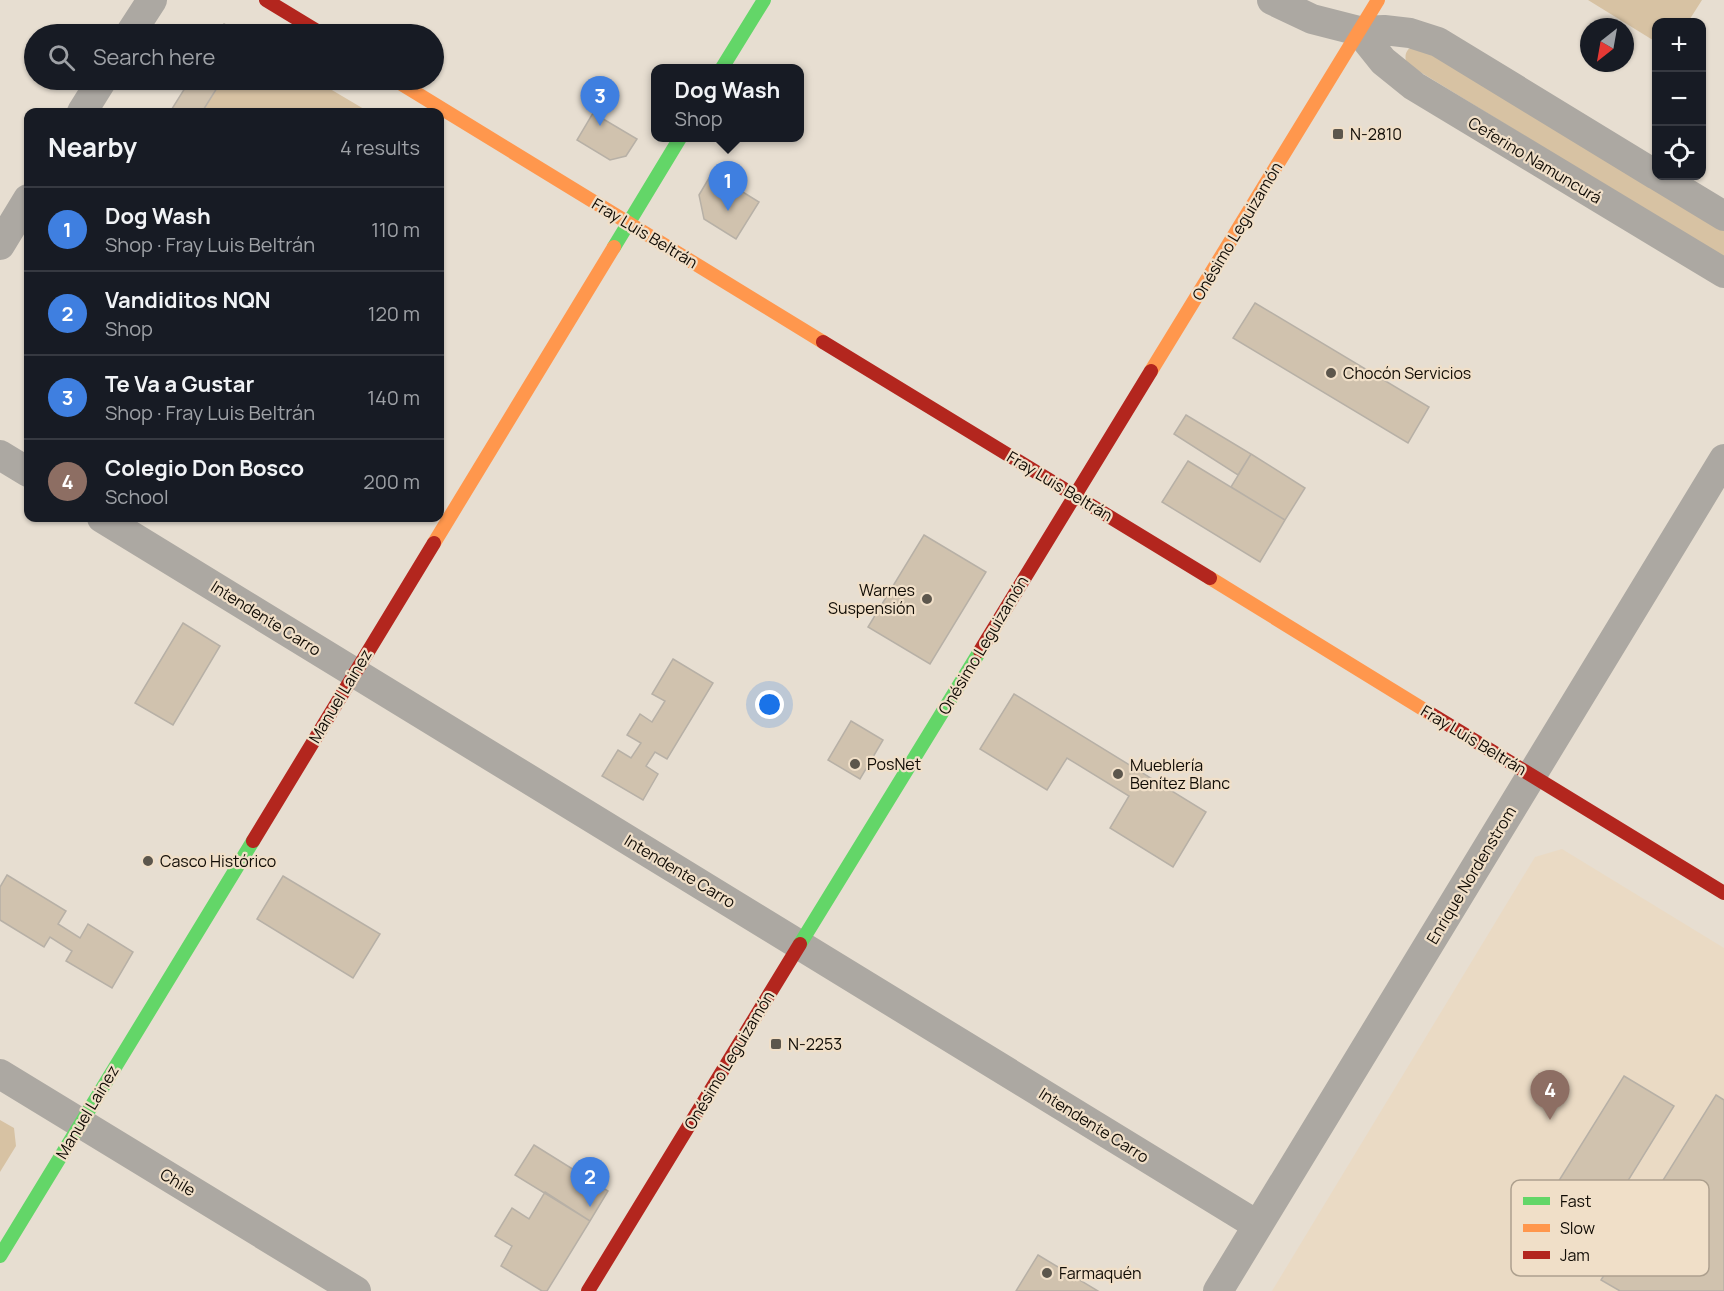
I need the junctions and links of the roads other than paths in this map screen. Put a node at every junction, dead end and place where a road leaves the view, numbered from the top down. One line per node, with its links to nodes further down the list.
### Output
1 (152, 0): 6 (street)
2 (266, 0): 7 (street)
3 (764, 0): 9 (street)
4 (1272, 0): 8 (street)
5 (1378, 0): 8 (street, Onésimo Leguizamón)
6 (136, 24)
7 (306, 24)
8 (1359, 31): 16 (street); 22 (street, Ceferino Namuncurá); 26 (street, Onésimo Leguizamón)
9 (725, 64)
10 (96, 90): 12 (street)
11 (411, 90): 13 (street, Fray Luis Beltrán)
12 (84, 108)
13 (441, 108)
14 (444, 110): 20 (street, Fray Luis Beltrán)
15 (678, 142): 20 (street, Manuel Lainez)
16 (1652, 172)
17 (1665, 180): 19 (street)
18 (24, 206): 21 (street)
19 (1724, 216)
20 (628, 222): 26 (street, Fray Luis Beltrán); 28 (street, Manuel Lainez)
21 (0, 245)
22 (1724, 273)
23 (0, 455): 25 (street)
24 (1724, 459): 29 (street, Enrique Nordenstrom)
25 (24, 470)
26 (1075, 495): 29 (street, Fray Luis Beltrán); 31 (street, Onésimo Leguizamón)
27 (109, 522): 28 (street, Intendente Carro)
28 (355, 672): 31 (street, Intendente Carro); 33 (street, Manuel Lainez)
29 (1531, 775): 30 (street, Fray Luis Beltrán); 34 (street, Enrique Nordenstrom)
30 (1724, 893)
31 (800, 945): 34 (street, Intendente Carro); 37 (street, Onésimo Leguizamón)
32 (0, 1074): 33 (street, Chile)
33 (80, 1123): 35 (street, Manuel Lainez); 36 (street, Chile)
34 (1257, 1226): 38 (street, Enrique Nordenstrom)
35 (0, 1256)
36 (356, 1291)
37 (588, 1291)
38 (1218, 1291)

